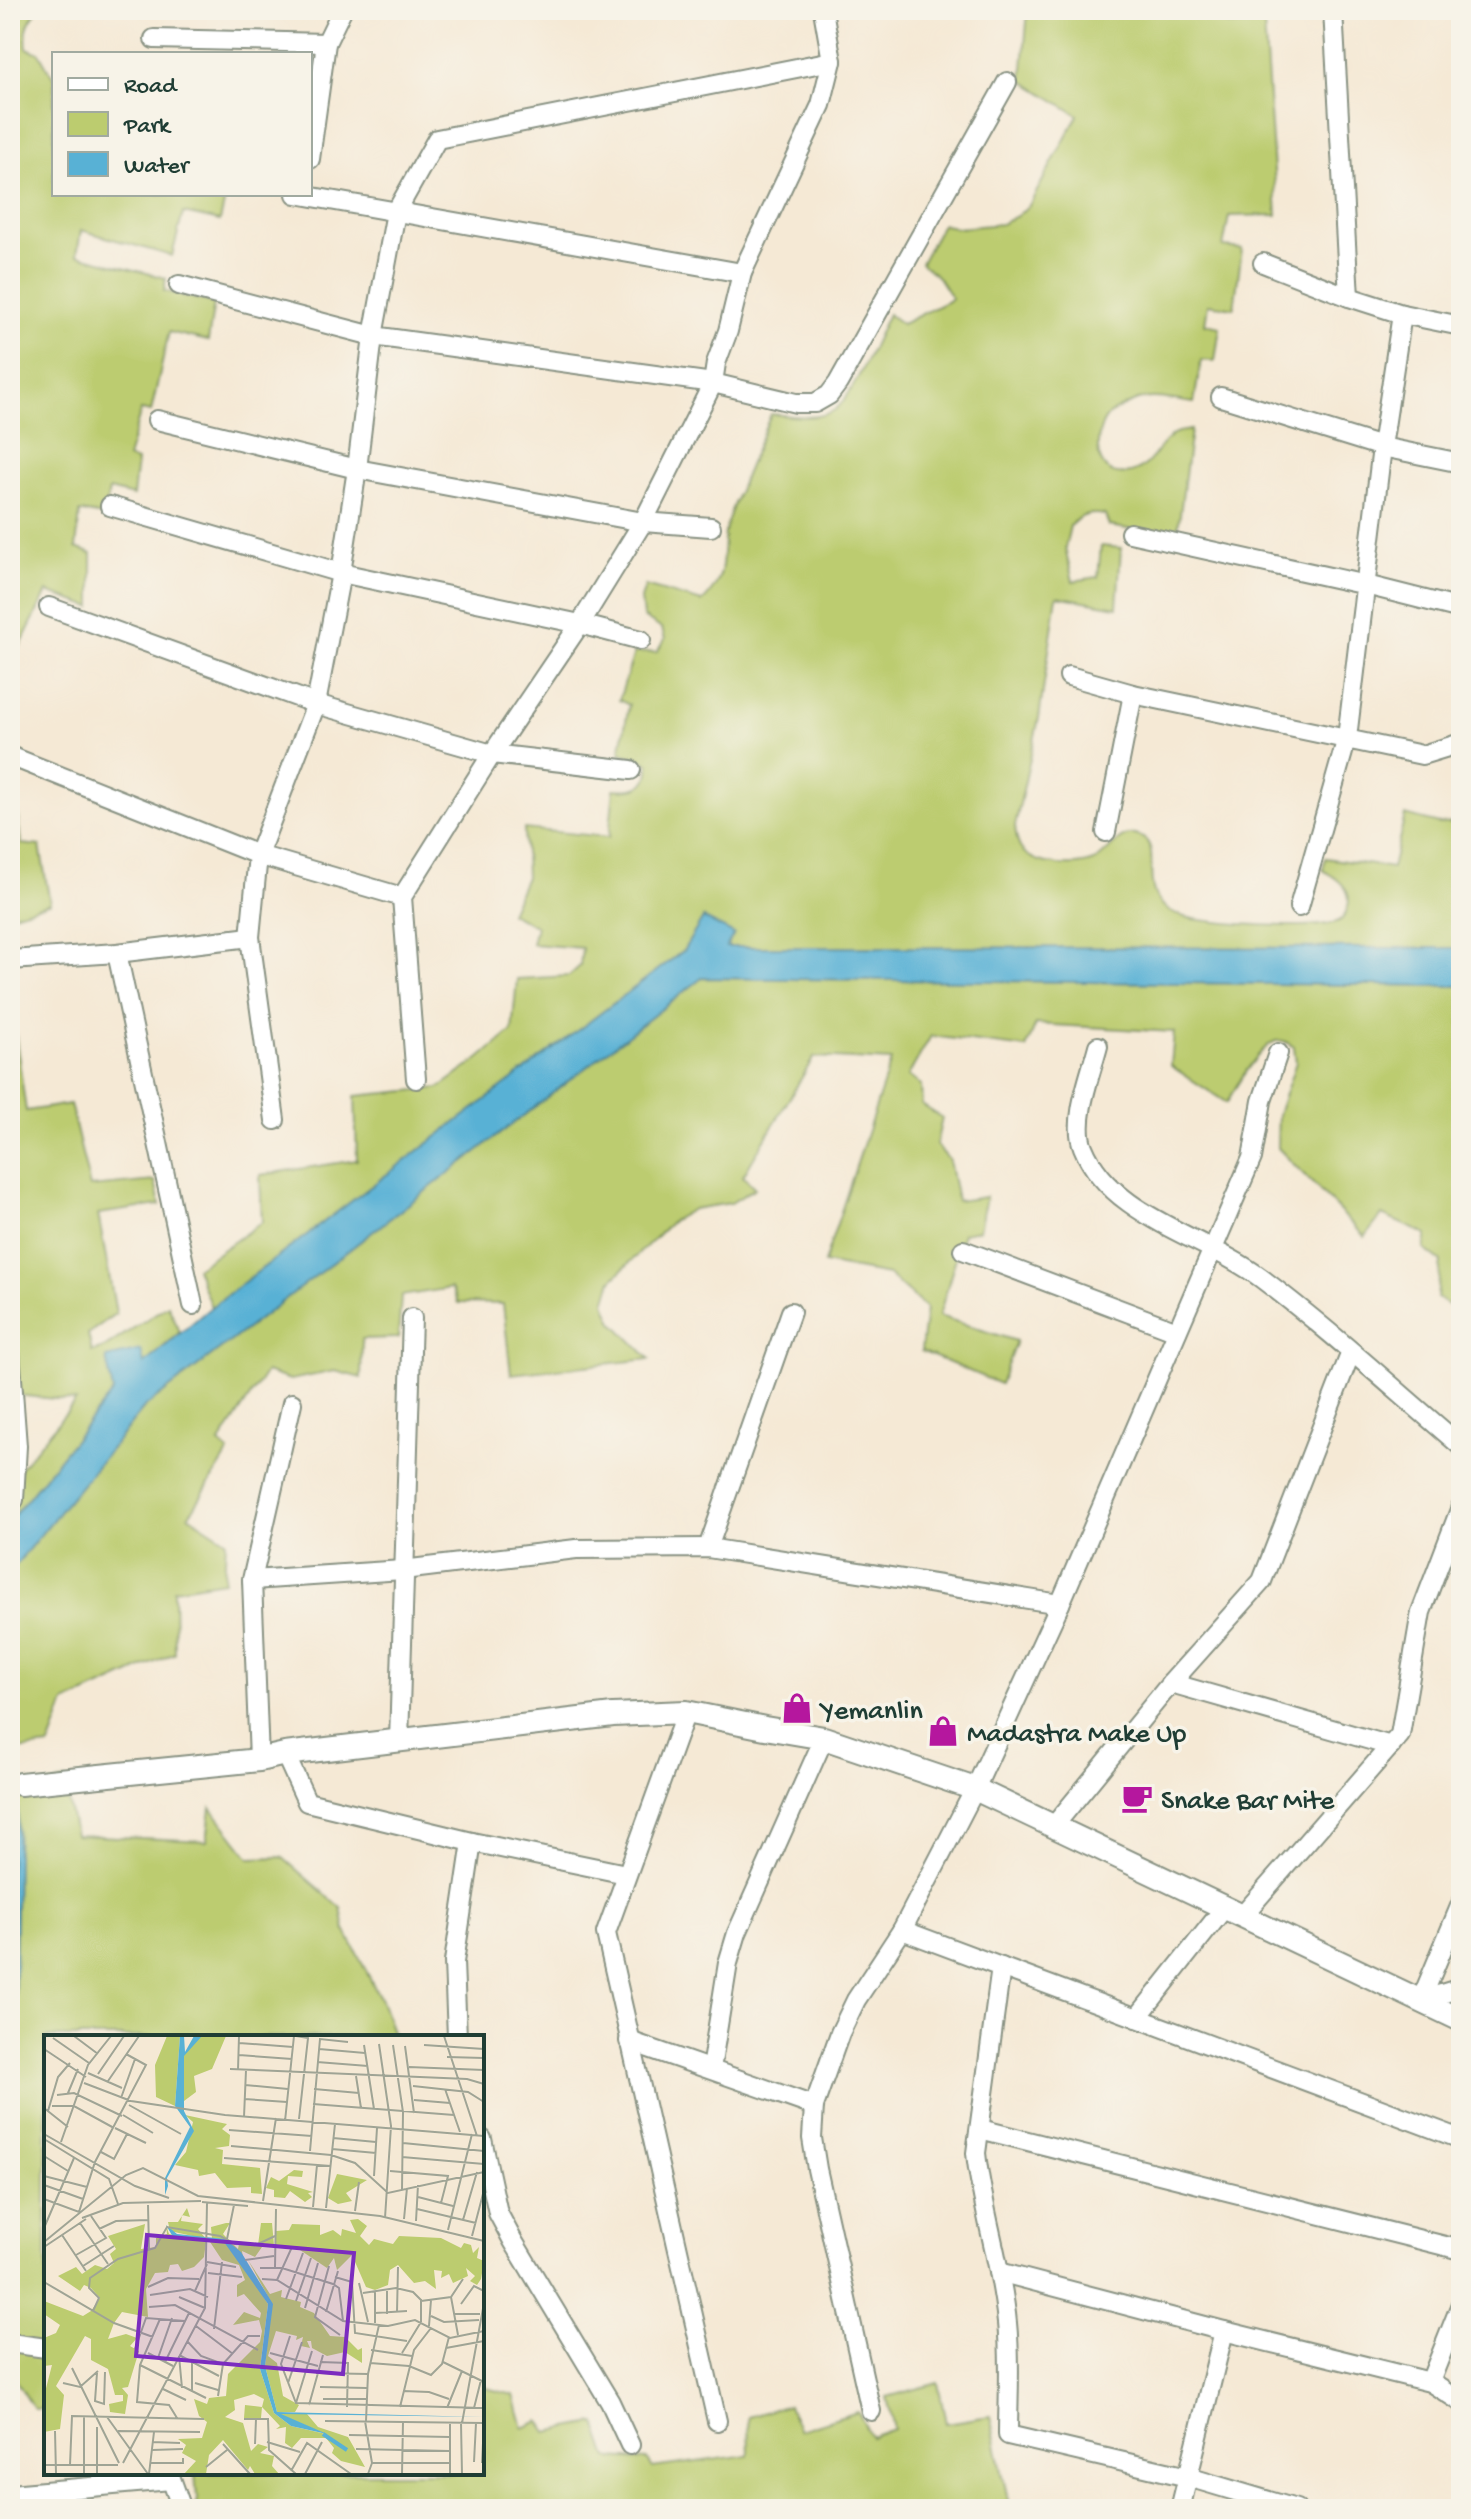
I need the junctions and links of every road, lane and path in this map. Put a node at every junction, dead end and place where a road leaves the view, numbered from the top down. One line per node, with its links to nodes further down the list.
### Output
1 (342, 10): 5 (street)
2 (823, 10): 6 (street)
3 (1333, 10): 14 (street)
4 (154, 39): 5 (street)
5 (326, 43): 8 (street)
6 (832, 61): 10 (street); 12 (street)
7 (1007, 82): 18 (street)
8 (312, 144)
9 (308, 196): 10 (street)
10 (396, 212): 12 (street); 17 (street)
11 (1263, 263): 14 (street)
12 (742, 273): 18 (street)
13 (179, 285): 17 (street)
14 (1349, 297): 15 (street)
15 (1402, 314): 16 (street); 21 (street)
16 (1461, 326)
17 (373, 336): 18 (street); 23 (street)
18 (713, 383): 25 (street)
19 (1221, 397): 21 (street)
20 (157, 420): 23 (street)
21 (1382, 447): 22 (street); 29 (street)
22 (1461, 463)
23 (357, 469): 25 (street); 28 (street)
24 (110, 506): 28 (street)
25 (643, 522): 26 (street); 32 (street)
26 (711, 527)
27 (1130, 533): 29 (street)
28 (341, 573): 32 (street); 36 (street)
29 (1366, 585): 31 (street); 37 (street)
30 (49, 607): 36 (street)
31 (1461, 609)
32 (580, 624): 33 (street); 39 (street)
33 (641, 640)
34 (1069, 676): 35 (street)
35 (1133, 694): 37 (street); 42 (street)
36 (316, 704): 39 (street); 43 (street)
37 (1347, 738): 38 (street); 45 (street)
38 (1461, 743)
39 (492, 754): 41 (street); 44 (street)
40 (10, 756): 43 (street)
41 (631, 770)
42 (1106, 832)
43 (258, 855): 44 (street); 46 (street)
44 (402, 897): 51 (street)
45 (1299, 907)
46 (250, 937): 47 (street); 52 (street)
47 (117, 953): 48 (street); 55 (street)
48 (10, 960)
49 (1098, 1046): 54 (street)
50 (1278, 1053): 54 (street)
51 (416, 1079)
52 (275, 1120)
53 (963, 1250): 58 (street)
54 (1213, 1251): 58 (street); 60 (street)
55 (193, 1305)
56 (791, 1312): 65 (street)
57 (412, 1318): 66 (street)
58 (1177, 1331): 68 (street)
59 (10, 1351): 63 (street)
60 (1351, 1352): 62 (street); 69 (street)
61 (292, 1403): 67 (street)
62 (1461, 1446)
63 (10, 1504)
64 (1461, 1507): 73 (street)
65 (708, 1548): 66 (street); 68 (street)
66 (403, 1570): 67 (street); 72 (street)
67 (252, 1580): 75 (street)
68 (1060, 1604): 77 (street)
69 (1171, 1683): 73 (street); 78 (street)
70 (686, 1712): 71 (street); 72 (street); 80 (street)
71 (824, 1738): 77 (street); 91 (street)
72 (399, 1741): 74 (street)
73 (1391, 1746): 82 (street)
74 (285, 1754): 75 (street); 79 (street)
75 (259, 1760): 76 (street)
76 (15, 1785)
77 (975, 1789): 78 (street); 83 (street)
78 (1053, 1827): 82 (street)
79 (472, 1842): 80 (street); 89 (street)
80 (626, 1874): 90 (street)
81 (1461, 1904): 86 (street)
82 (1234, 1911): 86 (street); 87 (street)
83 (902, 1930): 84 (street); 92 (street)
84 (1001, 1967): 87 (street); 93 (street)
85 (1461, 1988): 86 (street)
86 (1421, 2000): 88 (street)
87 (1137, 2018): 94 (street)
88 (1461, 2020)
89 (456, 2035)
90 (629, 2041): 91 (street); 105 (street)
91 (711, 2069): 92 (street)
92 (814, 2106): 104 (street)
93 (980, 2129): 96 (street); 97 (street)
94 (1461, 2139)
95 (484, 2148): 106 (street)
96 (1461, 2250)
97 (999, 2272): 99 (street); 108 (street)
98 (1461, 2304): 102 (street)
99 (1224, 2331): 102 (street); 108 (street)
100 (10, 2343): 101 (street)
101 (44, 2348)
102 (1430, 2382): 103 (street)
103 (1461, 2402)
104 (871, 2411)
105 (717, 2421)
106 (630, 2445)
107 (170, 2476): 109 (street); 110 (street)
108 (1188, 2477): 111 (street); 112 (street)
109 (10, 2494)
110 (182, 2509)
111 (1180, 2509)
112 (1296, 2509)

